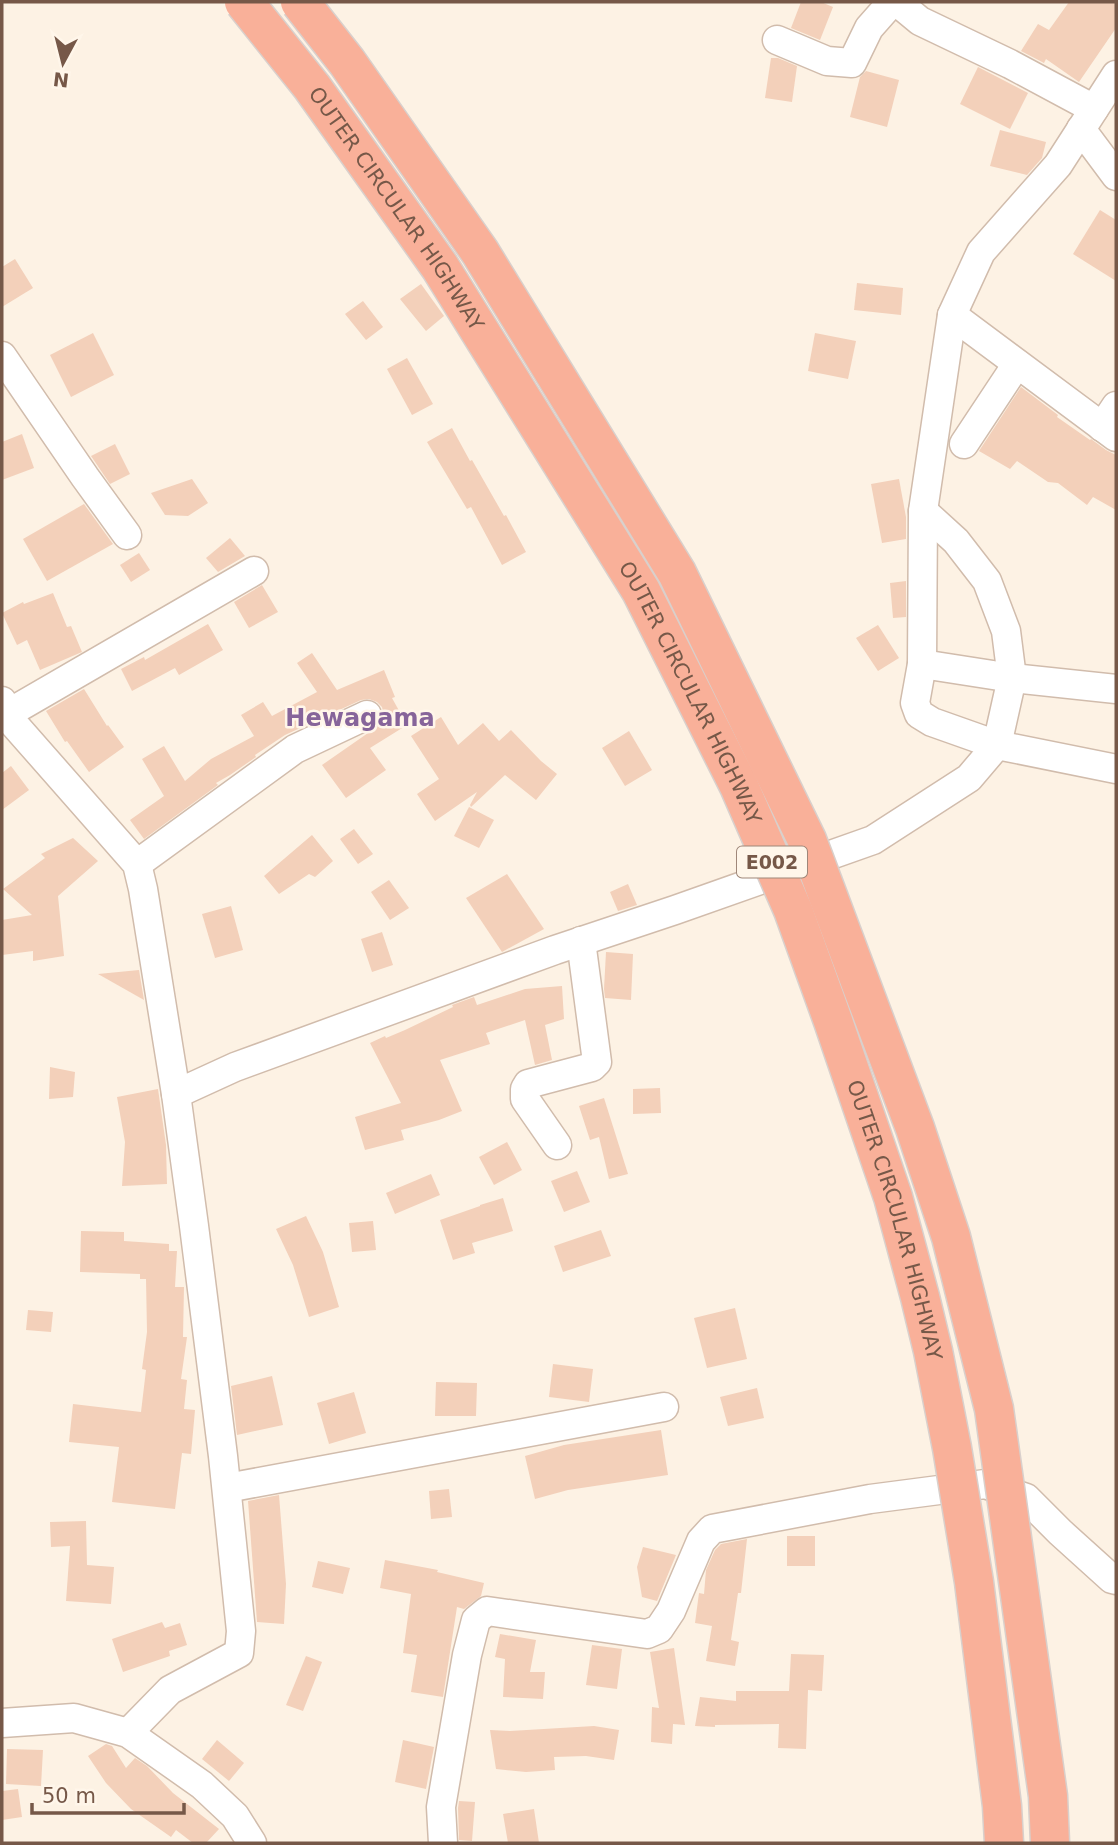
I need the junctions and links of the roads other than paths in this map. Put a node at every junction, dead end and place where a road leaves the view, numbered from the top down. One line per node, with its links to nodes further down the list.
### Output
1 (244, 2): 34 (highway, OUTER CIRCULAR HIGHWAY / E002, bridge)
2 (300, 2): 35 (highway, OUTER CIRCULAR HIGHWAY / E002, bridge)
3 (895, 2): 4 (street); 6 (street)
4 (777, 40)
5 (1116, 75): 6 (street)
6 (1087, 119): 7 (street); 8 (street)
7 (1116, 176)
8 (952, 315): 10 (street); 13 (street)
9 (2, 356): 14 (street)
10 (1017, 364): 11 (street); 12 (street)
11 (1112, 423)
12 (964, 444)
13 (923, 511): 16 (street); 17 (street)
14 (127, 535)
15 (254, 571): 19 (street)
16 (922, 664): 17 (street); 21 (street)
17 (1012, 678): 18 (street); 21 (street)
18 (1116, 689)
19 (3, 711): 23 (street)
20 (368, 715): 23 (street)
21 (997, 745): 22 (street); 24 (street)
22 (1116, 769)
23 (137, 864): 25 (street)
24 (581, 941): 25 (street); 26 (street)
25 (176, 1094): 28 (street)
26 (557, 1145)
27 (664, 1407): 28 (street)
28 (226, 1488): 31 (street)
29 (1116, 1580): 33 (street)
30 (2, 1723): 31 (street)
31 (128, 1733): 32 (street)
32 (252, 1843)
33 (443, 1843)
34 (1004, 1843)
35 (1050, 1843)

